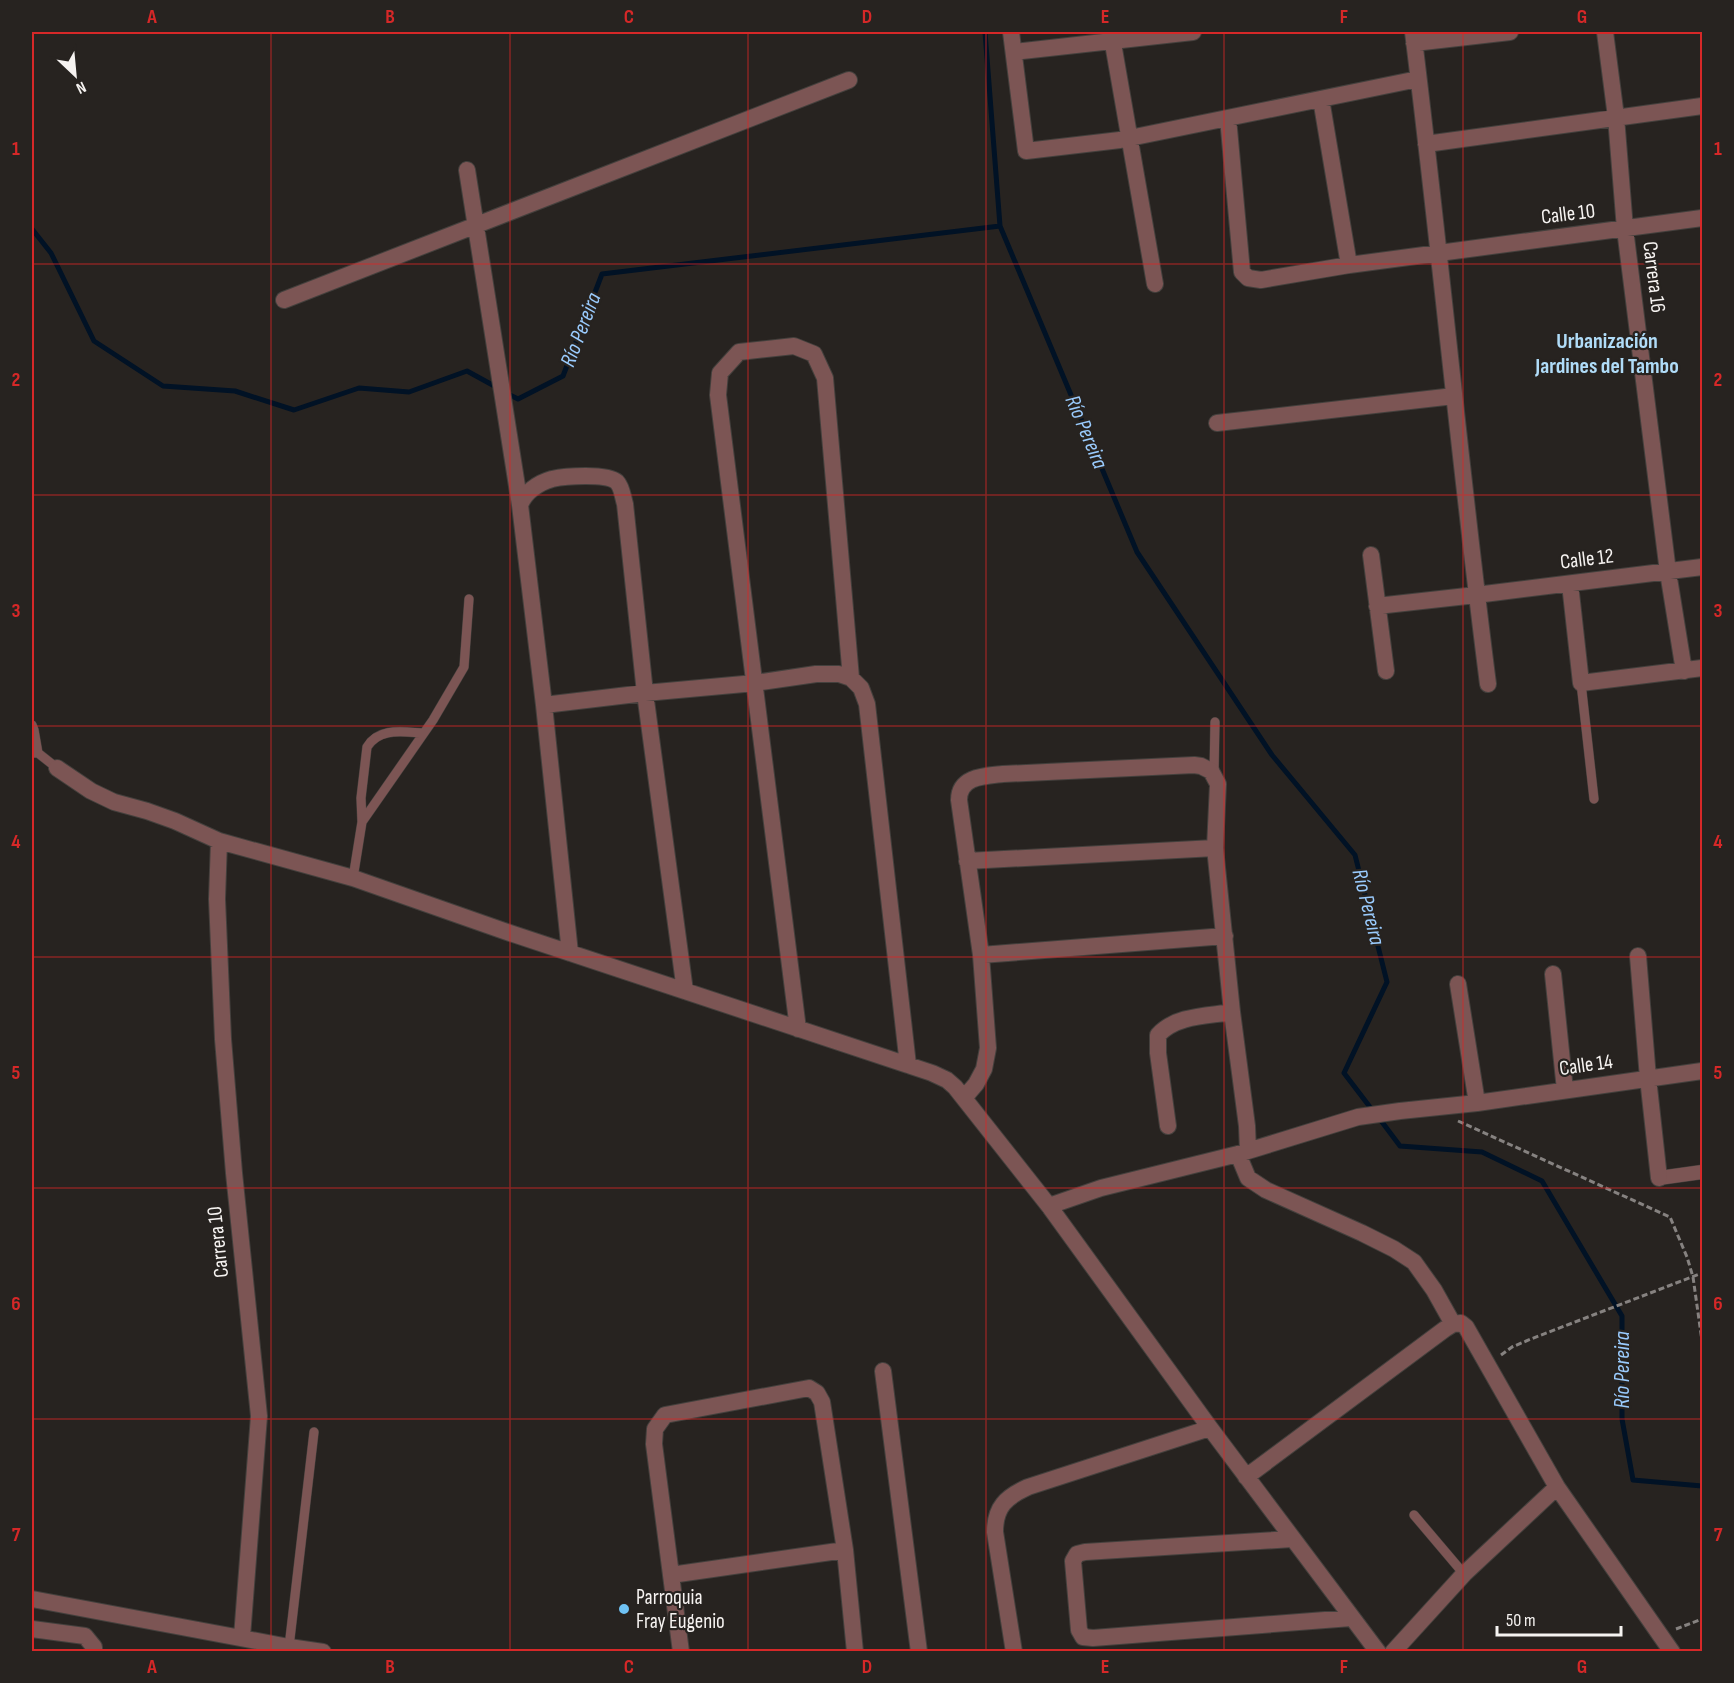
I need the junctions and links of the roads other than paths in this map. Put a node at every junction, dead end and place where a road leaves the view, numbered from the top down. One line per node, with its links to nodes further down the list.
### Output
1 (1011, 32): 7 (street)
2 (1193, 32): 5 (street)
3 (1510, 32): 6 (street)
4 (1605, 32): 12 (street, Carrera 16)
5 (1112, 37): 7 (street); 14 (street)
6 (1413, 37): 8 (street)
7 (1014, 52): 14 (street)
8 (1418, 79): 10 (street); 15 (street)
9 (849, 80): 18 (street)
10 (1321, 99): 13 (street); 21 (street)
11 (1702, 106): 12 (street)
12 (1616, 117): 15 (street); 19 (street, Carrera 16)
13 (1228, 118): 14 (street); 21 (street, Calle 10)
14 (1129, 138): 22 (street)
15 (1426, 144): 20 (street)
16 (467, 170): 18 (street)
17 (1702, 218): 19 (street, Calle 10)
18 (475, 224): 23 (street); 26 (street)
19 (1625, 229): 20 (street, Calle 10); 29 (street, Carrera 16)
20 (1439, 253): 21 (street, Calle 10); 24 (street)
21 (1348, 265)
22 (1155, 284)
23 (284, 300)
24 (1454, 396): 25 (street); 31 (street)
25 (1217, 423)
26 (520, 505): 41 (street); 42 (street)
27 (1371, 555): 33 (street)
28 (1702, 567): 29 (street, Calle 12)
29 (1668, 572): 30 (street, Calle 12); 35 (street, Carrera 16)
30 (1570, 584): 31 (street, Calle 12); 39 (street)
31 (1476, 595): 33 (street, Calle 12); 40 (street)
32 (469, 599): 45 (lane)
33 (1377, 606): 36 (street)
34 (1702, 668): 35 (street)
35 (1684, 670): 39 (street)
36 (1386, 671)
37 (851, 678): 38 (street); 38 (street); 64 (street)
38 (755, 683): 41 (street); 63 (street)
39 (1581, 683): 49 (lane)
40 (1488, 684)
41 (645, 693): 42 (street); 61 (street)
42 (544, 705): 56 (street)
43 (1215, 722): 48 (lane)
44 (32, 725): 46 (lane)
45 (423, 733): 50 (lane); 50 (lane)
46 (35, 753): 47 (lane)
47 (57, 768): 51 (street)
48 (1214, 774): 52 (street); 53 (street)
49 (1594, 799)
50 (362, 822): 54 (lane)
51 (219, 841): 54 (street); 89 (street, Carrera 10)
52 (1215, 848): 53 (street); 55 (street)
53 (967, 861): 57 (street)
54 (353, 878): 56 (street)
55 (1225, 936): 57 (street); 62 (street)
56 (570, 953): 61 (street)
57 (981, 955): 68 (street)
58 (1638, 956): 66 (street)
59 (1553, 974): 67 (street)
60 (1458, 984): 69 (street)
61 (685, 991): 63 (street)
62 (1232, 1012): 70 (street); 71 (street)
63 (798, 1029): 64 (street)
64 (908, 1065): 68 (street)
65 (1702, 1071): 66 (street, Calle 14)
66 (1648, 1078): 67 (street, Calle 14); 73 (street)
67 (1565, 1090): 69 (street, Calle 14)
68 (964, 1098): 74 (street)
69 (1477, 1103): 71 (street, Calle 14)
70 (1168, 1126)
71 (1243, 1152): 74 (street, Calle 14); 75 (street)
72 (1702, 1172): 73 (street)
73 (1659, 1178)
74 (1049, 1206): 77 (street)
75 (1453, 1324): 79 (street); 80 (street)
76 (883, 1371): 95 (street)
77 (1210, 1428): 79 (street); 96 (street)
78 (314, 1432): 90 (lane)
79 (1246, 1477): 82 (street)
80 (1557, 1486): 84 (street); 99 (street)
81 (1414, 1515): 84 (lane)
82 (1292, 1539): 87 (street); 87 (street)
83 (845, 1550): 85 (street); 85 (street); 94 (street)
84 (1464, 1574): 98 (street)
85 (671, 1575): 93 (street)
86 (32, 1599): 89 (street)
87 (1351, 1618): 97 (street)
88 (32, 1629): 92 (street)
89 (242, 1644): 90 (street)
90 (289, 1647): 91 (street)
91 (314, 1651)
92 (94, 1652)
93 (681, 1652)
94 (855, 1652)
95 (919, 1652)
96 (1014, 1652)
97 (1378, 1652)
98 (1393, 1652)
99 (1672, 1652)

